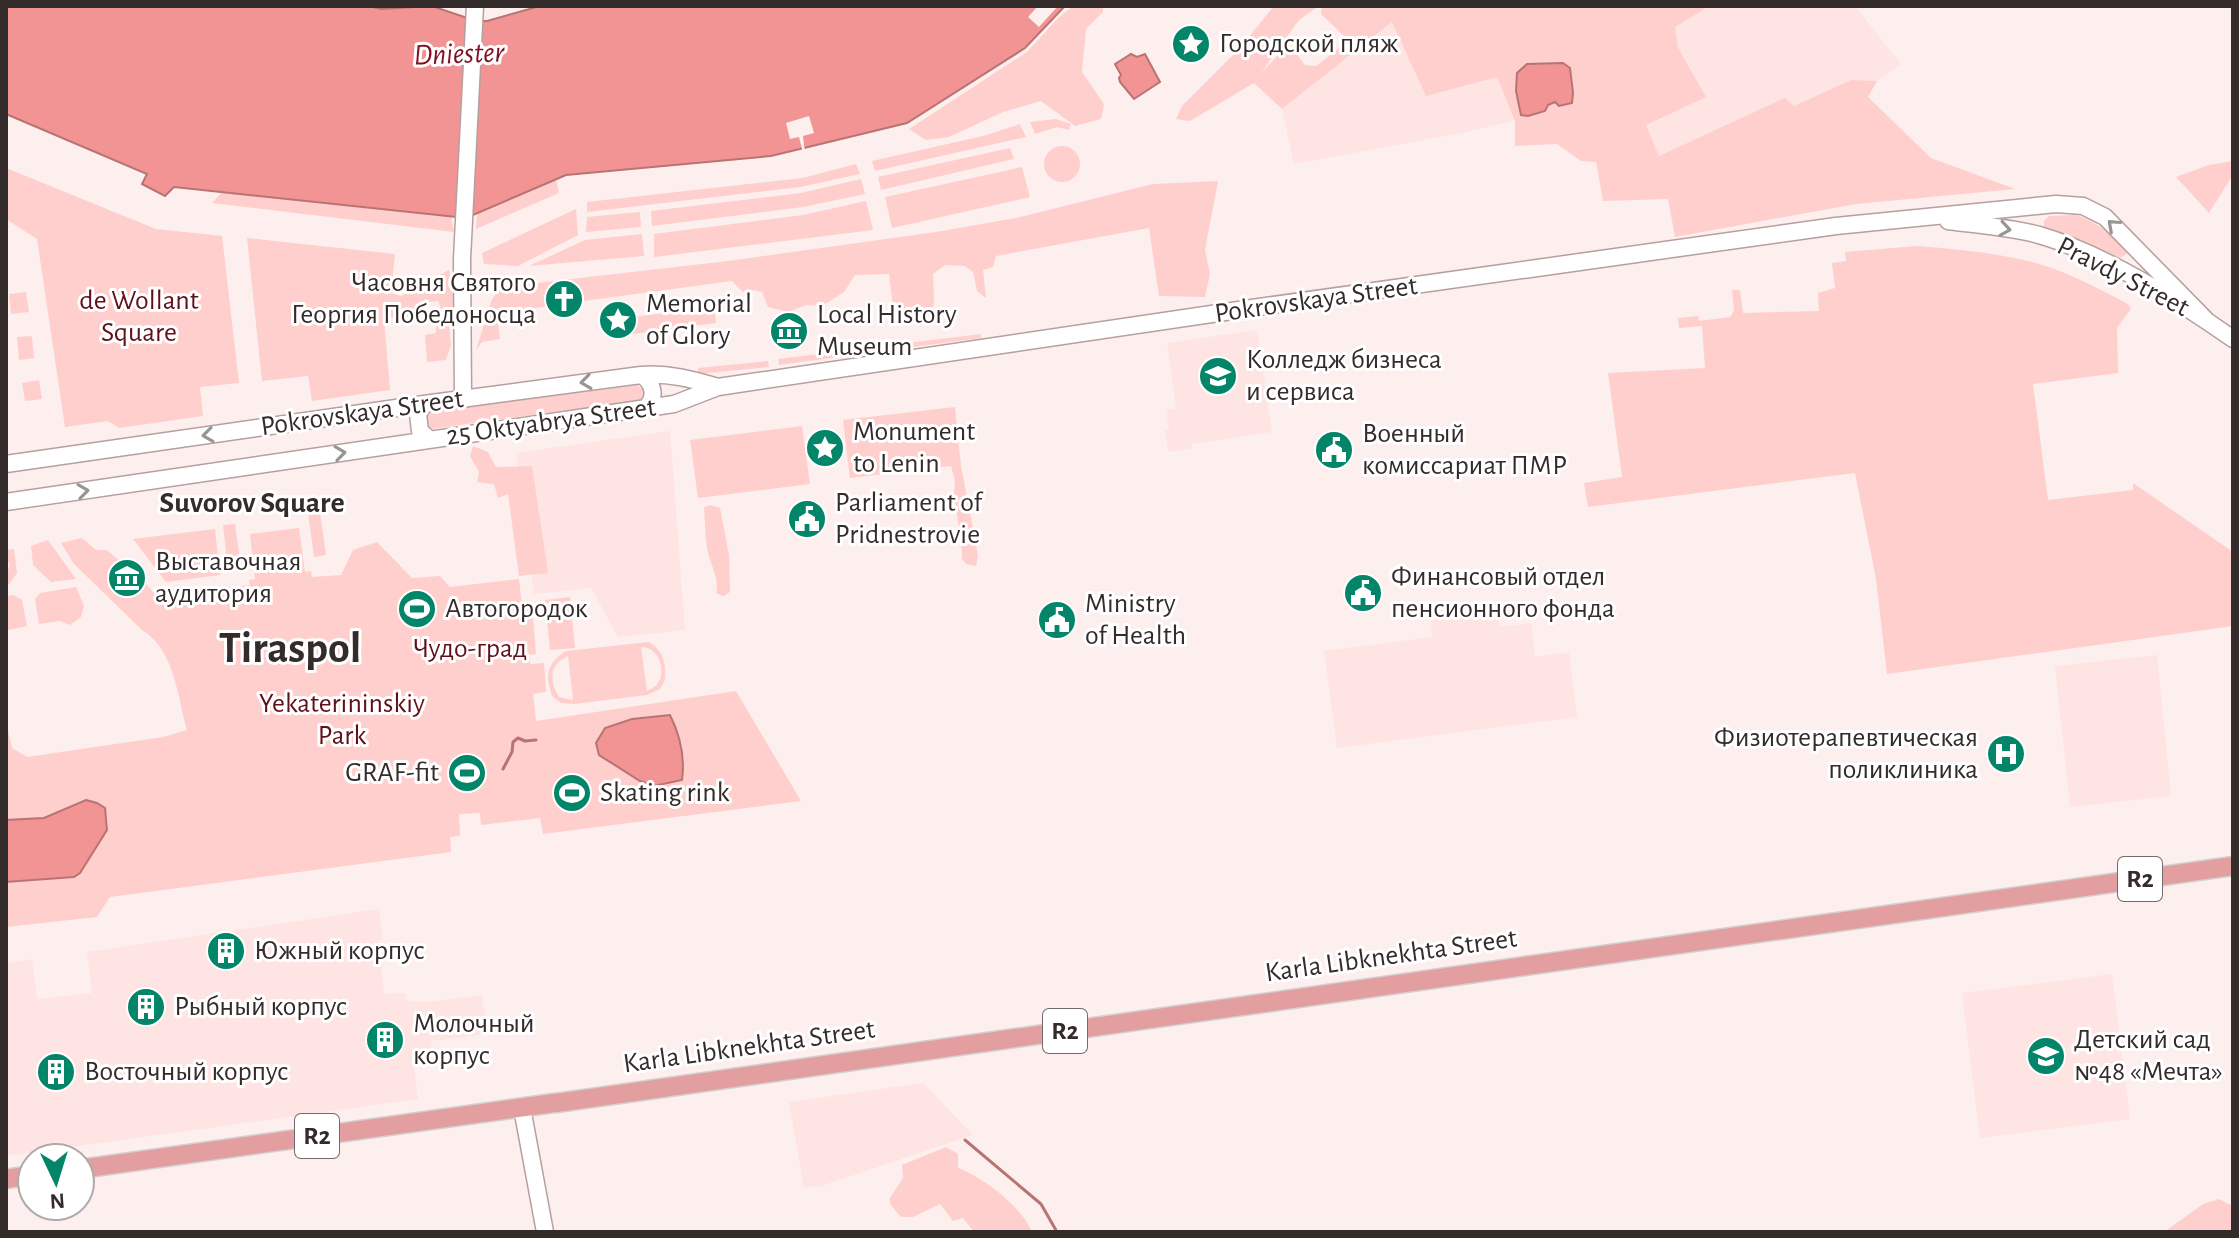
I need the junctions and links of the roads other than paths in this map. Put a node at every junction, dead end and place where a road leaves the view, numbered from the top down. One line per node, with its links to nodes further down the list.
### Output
1 (475, 6): 12 (main road)
2 (2042, 205): 3 (main road, Pokrovskaya Street); 4 (main road, Pokrovskaya Street); 5 (main road)
3 (2070, 205): 6 (main road, Pravdy Street, one-way to 3)
4 (1915, 218): 5 (main road, Pokrovskaya Street, one-way to 5); 11 (main road, Pokrovskaya Street)
5 (2039, 235): 7 (main road, Pravdy Street)
6 (2137, 248): 7 (main road); 8 (main road, Pravdy Street)
7 (2121, 269): 8 (main road, Pravdy Street)
8 (2207, 321): 9 (main road, Pravdy Street)
9 (2233, 339)
10 (641, 375): 11 (main road, Pokrovskaya Street); 12 (main road, Pokrovskaya Street, one-way to 12); 14 (main road)
11 (718, 387): 14 (main road, Pokrovskaya Street)
12 (463, 399): 13 (main road, Pokrovskaya Street)
13 (424, 404): 15 (main road); 16 (main road, Pokrovskaya Street, one-way to 16)
14 (645, 408): 15 (main road, 25 Oktyabrya Street)
15 (429, 439): 17 (main road, Pokrovskaya Street, one-way to 15)
16 (6, 464)
17 (6, 502)
18 (2233, 866): 19 (main road, Karla Libknekhta Street / R2)
19 (522, 1108): 20 (main road, Karla Libknekhta Street / R2); 21 (main road)
20 (96, 1167)
21 (545, 1232)

